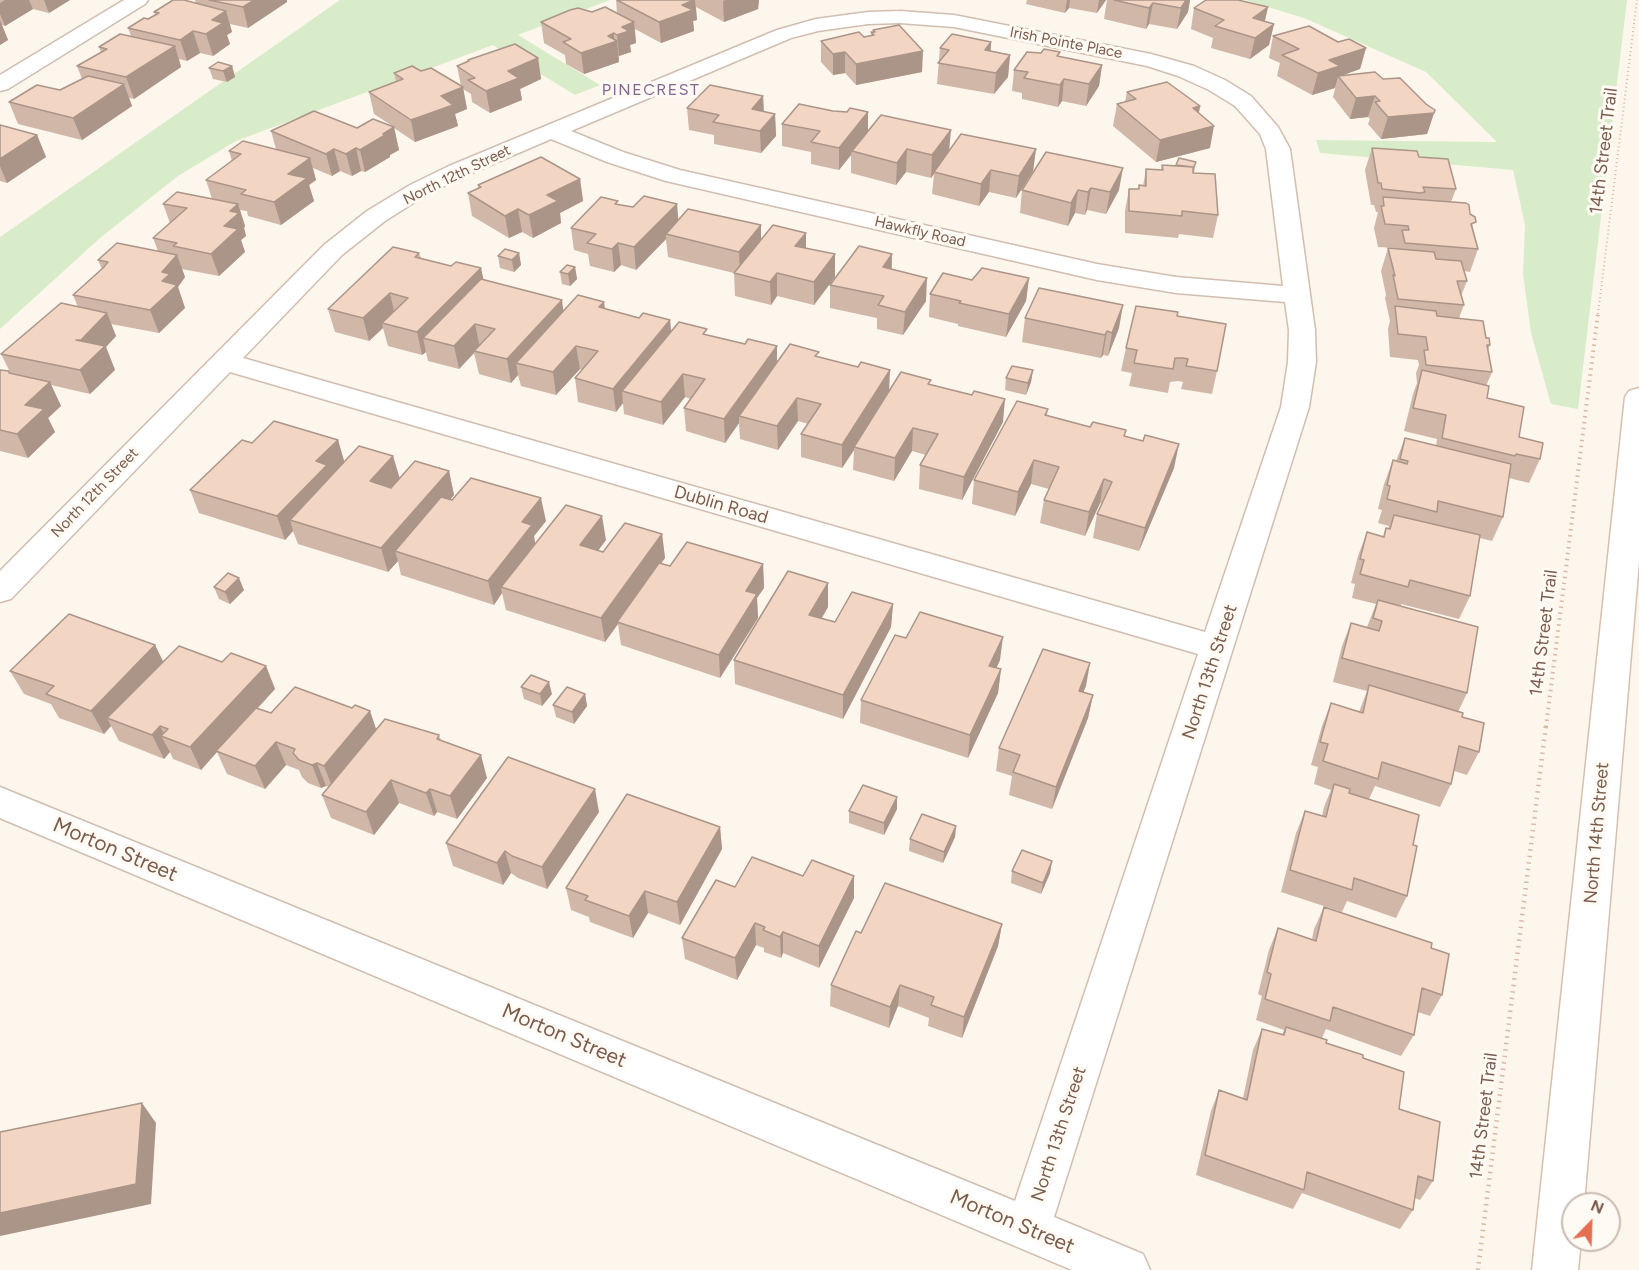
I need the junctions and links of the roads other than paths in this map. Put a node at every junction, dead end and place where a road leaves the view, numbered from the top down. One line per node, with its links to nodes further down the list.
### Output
1 (138, 0): 3 (street)
2 (868, 18): 4 (street, Irish Pointe Place); 5 (street, North 12th Street)
3 (0, 84)
4 (1251, 110): 6 (street, North 13th Street)
5 (551, 131): 6 (street, Hawkfly Road); 7 (street, North 12th Street)
6 (1298, 295): 10 (street, North 13th Street)
7 (224, 361): 9 (street, North 12th Street); 10 (street, Dublin Road)
8 (1639, 397): 14 (street, North 14th Street)
9 (0, 591)
10 (1218, 648): 12 (street, North 13th Street)
11 (0, 802): 12 (street, Morton Street)
12 (1028, 1228): 13 (street, Morton Street)
13 (1127, 1270)
14 (1555, 1270)

